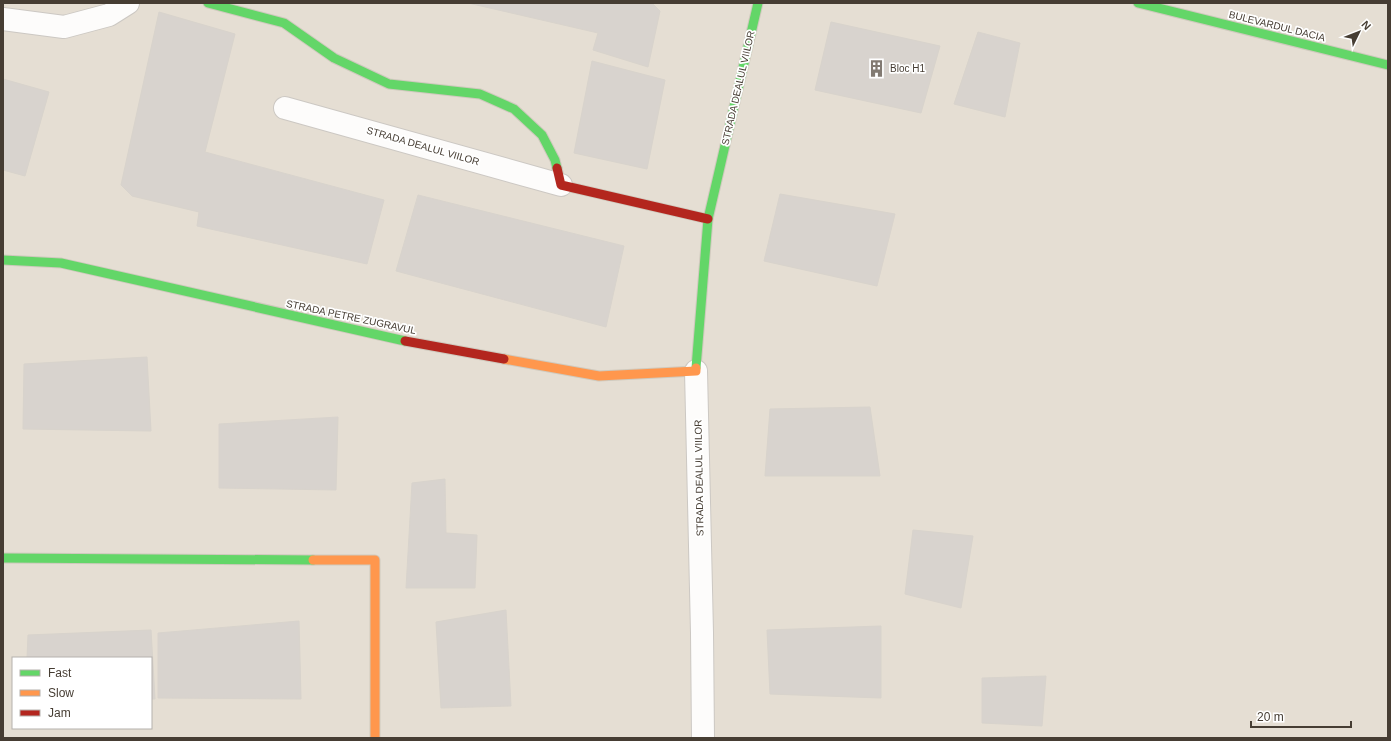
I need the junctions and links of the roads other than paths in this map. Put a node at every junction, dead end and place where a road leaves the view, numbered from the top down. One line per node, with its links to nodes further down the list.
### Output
1 (128, 3): 5 (street)
2 (208, 3): 8 (street)
3 (758, 3): 9 (street, STRADA DEALUL VIILOR)
4 (1138, 3): 6 (street, BULEVARDUL DACIA)
5 (3, 19)
6 (1388, 65)
7 (285, 108): 8 (street, STRADA DEALUL VIILOR)
8 (561, 185): 9 (street, STRADA DEALUL VIILOR)
9 (708, 219): 11 (street, STRADA DEALUL VIILOR)
10 (3, 260): 11 (street, STRADA PETRE ZUGRAVUL)
11 (696, 371): 14 (street, STRADA DEALUL VIILOR)
12 (3, 558): 13 (street)
13 (375, 738)
14 (703, 738)

